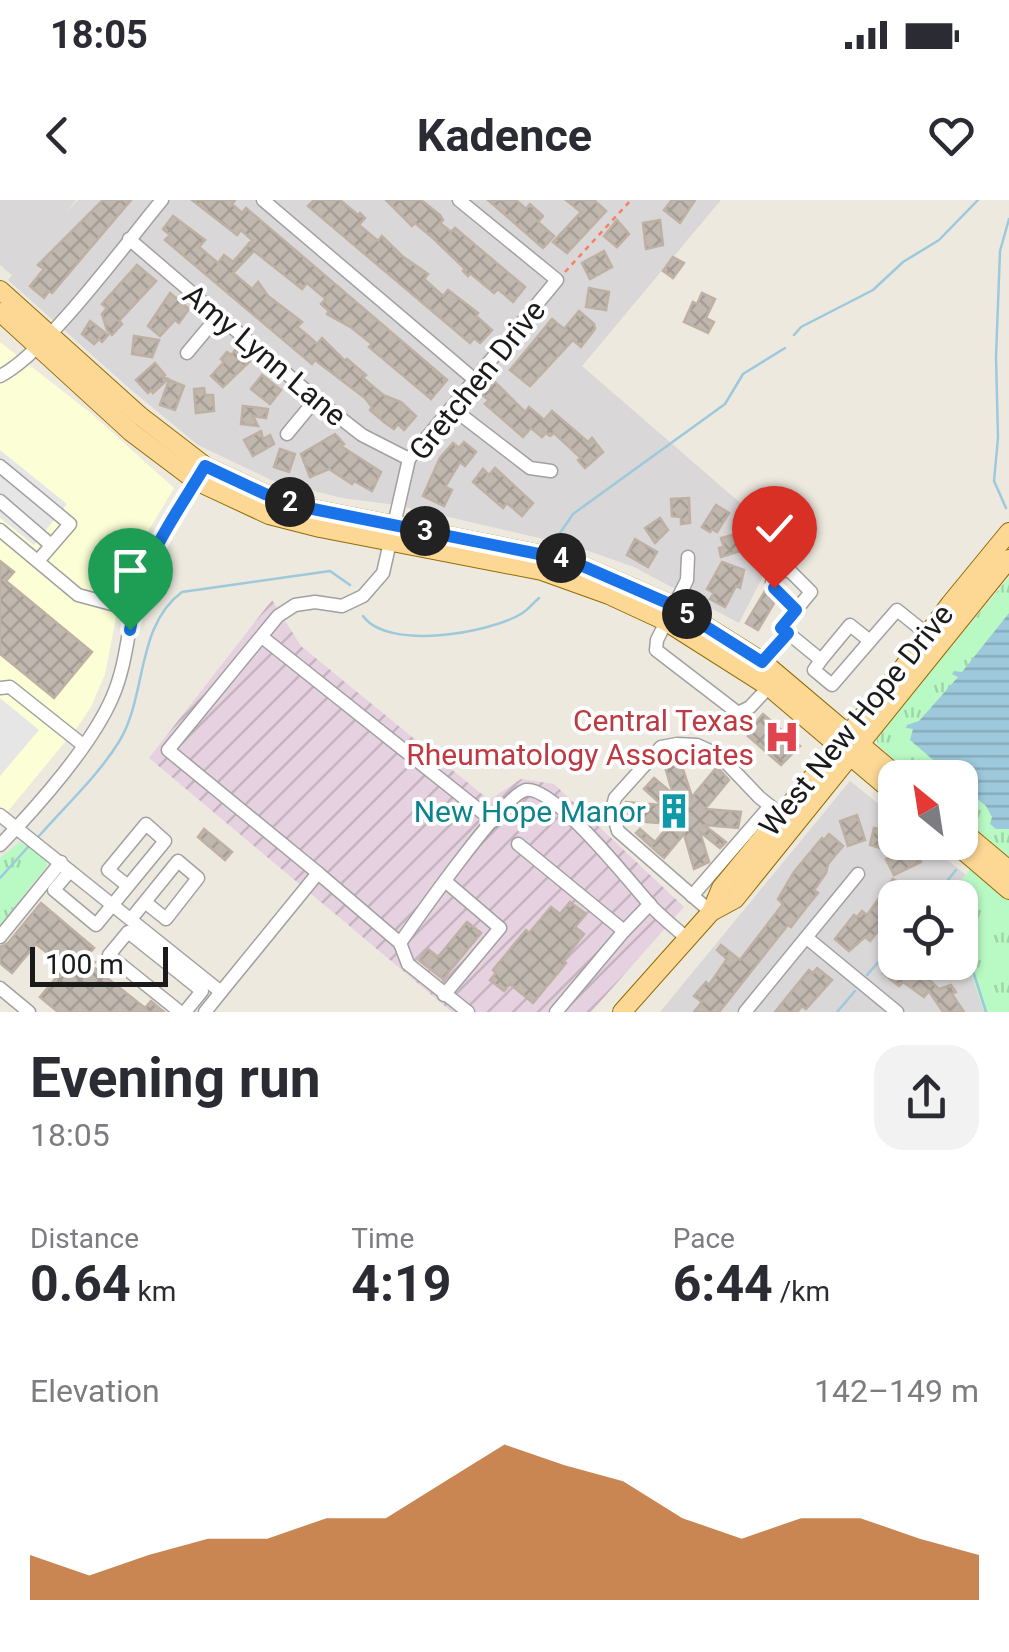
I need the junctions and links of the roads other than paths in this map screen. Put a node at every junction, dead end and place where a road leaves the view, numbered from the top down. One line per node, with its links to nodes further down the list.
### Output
1 (162, 200): 4 (street)
2 (263, 200): 11 (street)
3 (459, 200): 11 (street, Gretchen Drive)
4 (129, 238): 7 (street, Amy Lynn Lane); 8 (street)
5 (0, 290): 8 (main road)
6 (0, 312): 8 (main road)
7 (218, 316): 9 (street); 12 (street, Amy Lynn Lane)
8 (42, 340): 10 (street); 18 (main road)
9 (187, 352)
10 (0, 376)
11 (475, 380): 13 (street, Gretchen Drive)
12 (316, 399): 14 (street); 15 (street, Amy Lynn Lane)
13 (452, 408): 15 (street, Gretchen Drive); 17 (street)
14 (288, 434)
15 (409, 459): 22 (street, Gretchen Drive)
16 (0, 466): 23 (street)
17 (552, 471)
18 (200, 474): 22 (main road); 27 (street)
19 (0, 501): 23 (street)
20 (0, 530): 26 (street)
21 (1009, 532): 25 (main road, West New Hope Drive)
22 (392, 533): 29 (main road); 33 (street, Gretchen Drive)
23 (52, 545): 26 (street)
24 (688, 556): 29 (street)
25 (999, 557): 32 (main road, West New Hope Drive); 40 (main road, West New Hope Drive)
26 (38, 562): 27 (street)
27 (134, 610): 39 (street)
28 (796, 610): 28 (street); 31 (street)
29 (669, 613): 36 (main road); 37 (main road); 37 (street)
30 (767, 621): 31 (street)
31 (785, 630): 35 (street); 36 (street)
32 (926, 634): 34 (street); 40 (main road, West New Hope Drive)
33 (262, 637): 45 (street); 53 (street, Gretchen Drive)
34 (870, 641): 35 (street); 35 (street)
35 (820, 660)
36 (762, 662): 40 (main road)
37 (769, 686): 40 (main road)
38 (0, 688): 39 (street)
39 (83, 745): 46 (street)
40 (850, 745): 41 (main road); 42 (main road); 43 (main road, West New Hope Drive); 62 (main road, West New Hope Drive)
41 (878, 763)
42 (878, 775)
43 (775, 810): 58 (street); 58 (street); 62 (main road, West New Hope Drive)
44 (0, 815): 46 (street)
45 (493, 821): 55 (street); 61 (street)
46 (16, 828): 48 (street); 51 (street)
47 (518, 844): 64 (street)
48 (0, 845)
49 (978, 845): 52 (main road)
50 (973, 860): 57 (main road)
51 (65, 867): 60 (street); 60 (street); 65 (street)
52 (1009, 870)
53 (318, 874): 68 (street); 70 (street)
54 (858, 874): 66 (street)
55 (445, 881): 68 (street); 71 (street)
56 (128, 886): 56 (street); 60 (street)
57 (1009, 890)
58 (692, 896): 62 (street)
59 (144, 902): 59 (street); 63 (street)
60 (112, 904): 63 (street)
61 (650, 904): 64 (street); 67 (street)
62 (711, 912): 67 (main road, West New Hope Drive)
63 (131, 919): 70 (street)
64 (624, 931): 75 (street)
65 (0, 937)
66 (806, 938): 77 (street); 78 (street)
67 (688, 939): 76 (main road, West New Hope Drive)
68 (400, 943): 71 (street)
69 (0, 988): 73 (street)
70 (221, 992): 72 (street)
71 (444, 995): 74 (street)
72 (193, 1010): 72 (street)
73 (29, 1012)
74 (468, 1012)
75 (556, 1012)
76 (622, 1012)
77 (744, 1012)
78 (897, 1012)

